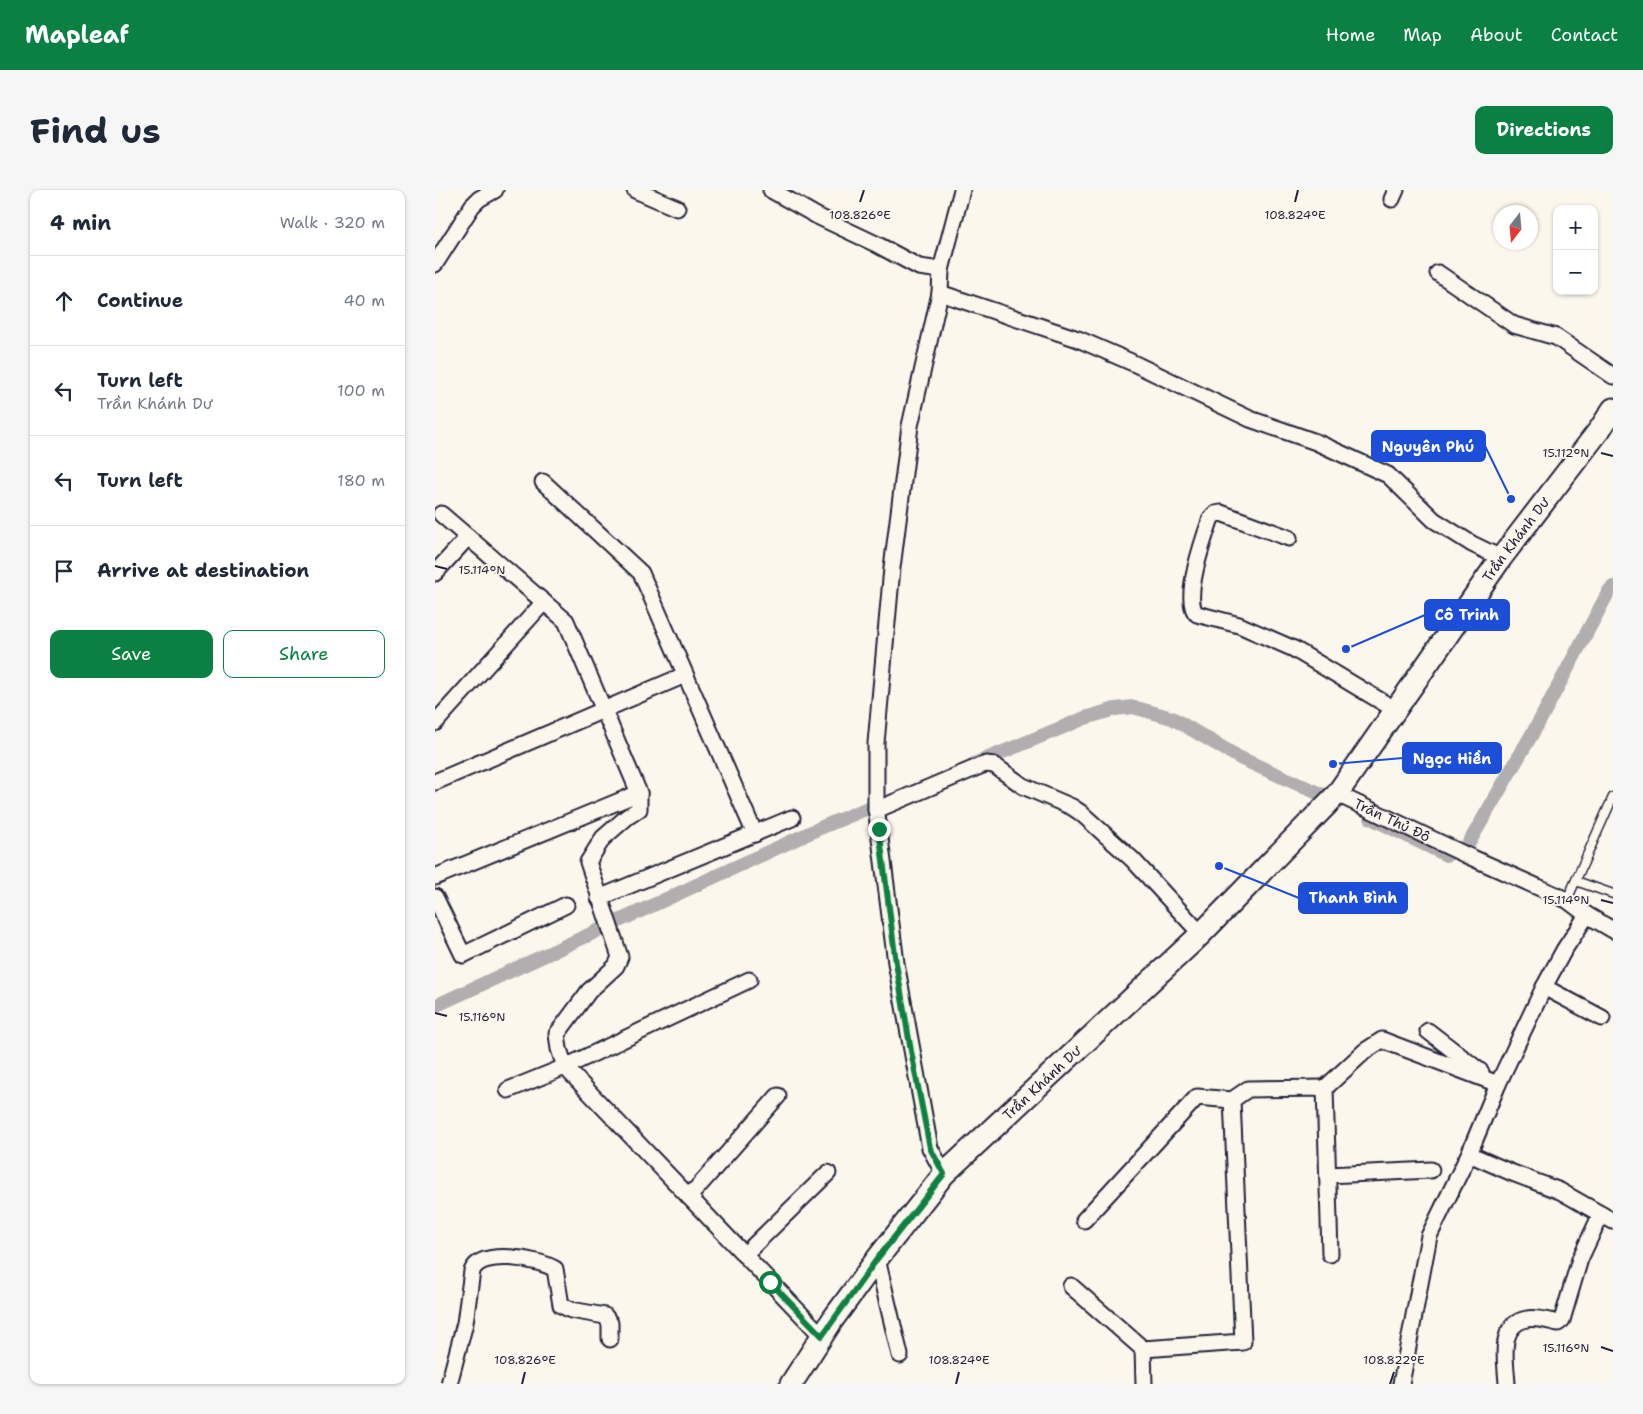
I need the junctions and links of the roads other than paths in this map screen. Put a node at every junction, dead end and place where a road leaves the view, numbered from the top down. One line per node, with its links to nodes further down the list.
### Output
1 (495, 190): 6 (street)
2 (635, 190): 5 (street)
3 (771, 190): 7 (street)
4 (961, 190): 7 (street)
5 (677, 208)
6 (435, 264)
7 (941, 270): 9 (street)
8 (1438, 273): 10 (street)
9 (939, 293): 16 (street); 27 (street)
10 (1613, 376)
11 (1613, 409): 16 (street, Trần Khánh Dư)
12 (543, 482): 19 (street)
13 (441, 514): 14 (street)
14 (468, 537): 17 (street); 18 (street)
15 (1289, 538): 20 (street)
16 (1501, 558): 20 (street, Trần Khánh Dư)
17 (435, 574)
18 (544, 602): 21 (street); 22 (street)
19 (685, 675): 21 (street); 29 (street)
20 (1394, 709): 26 (street, Trần Khánh Dư)
21 (604, 710): 23 (street); 24 (street)
22 (435, 723)
23 (435, 782)
24 (639, 793): 30 (street); 34 (street)
25 (1613, 797): 31 (lane)
26 (1332, 799): 35 (street, Trần Thủ Độ); 39 (street, Trần Khánh Dư)
27 (876, 805): 39 (street); 53 (street)
28 (792, 818): 29 (street)
29 (755, 834): 34 (street)
30 (435, 877)
31 (1576, 881): 32 (lane); 35 (lane)
32 (1613, 894)
33 (435, 897): 36 (street)
34 (599, 898): 44 (street)
35 (1567, 900): 37 (street)
36 (566, 905)
37 (1587, 915): 38 (street); 41 (street)
38 (1613, 930)
39 (1201, 934): 53 (street, Trần Khánh Dư)
40 (749, 980): 44 (street)
41 (1544, 987): 42 (street); 45 (street)
42 (1602, 1018)
43 (1428, 1031): 45 (street)
44 (565, 1067): 47 (street); 55 (street)
45 (1498, 1084): 46 (street); 50 (street)
46 (1325, 1088): 49 (street); 54 (street)
47 (508, 1090)
48 (778, 1096): 55 (street)
49 (1232, 1100): 57 (street); 64 (street)
50 (1469, 1154): 56 (street); 69 (street)
51 (1431, 1170): 54 (street)
52 (828, 1173): 59 (street)
53 (944, 1174): 60 (street, Trần Khánh Dư)
54 (1328, 1175): 58 (street)
55 (689, 1197): 59 (street)
56 (1609, 1216): 70 (street)
57 (1084, 1220)
58 (1330, 1254)
59 (744, 1255): 62 (street)
60 (877, 1259): 62 (street, Trần Khánh Dư); 65 (street)
61 (1071, 1286): 64 (street)
62 (822, 1336): 67 (street, Trần Khánh Dư)
63 (610, 1339): 66 (street)
64 (1143, 1349): 68 (street)
65 (900, 1355)
66 (449, 1384)
67 (791, 1384)
68 (1144, 1384)
69 (1401, 1384)
70 (1507, 1384)

